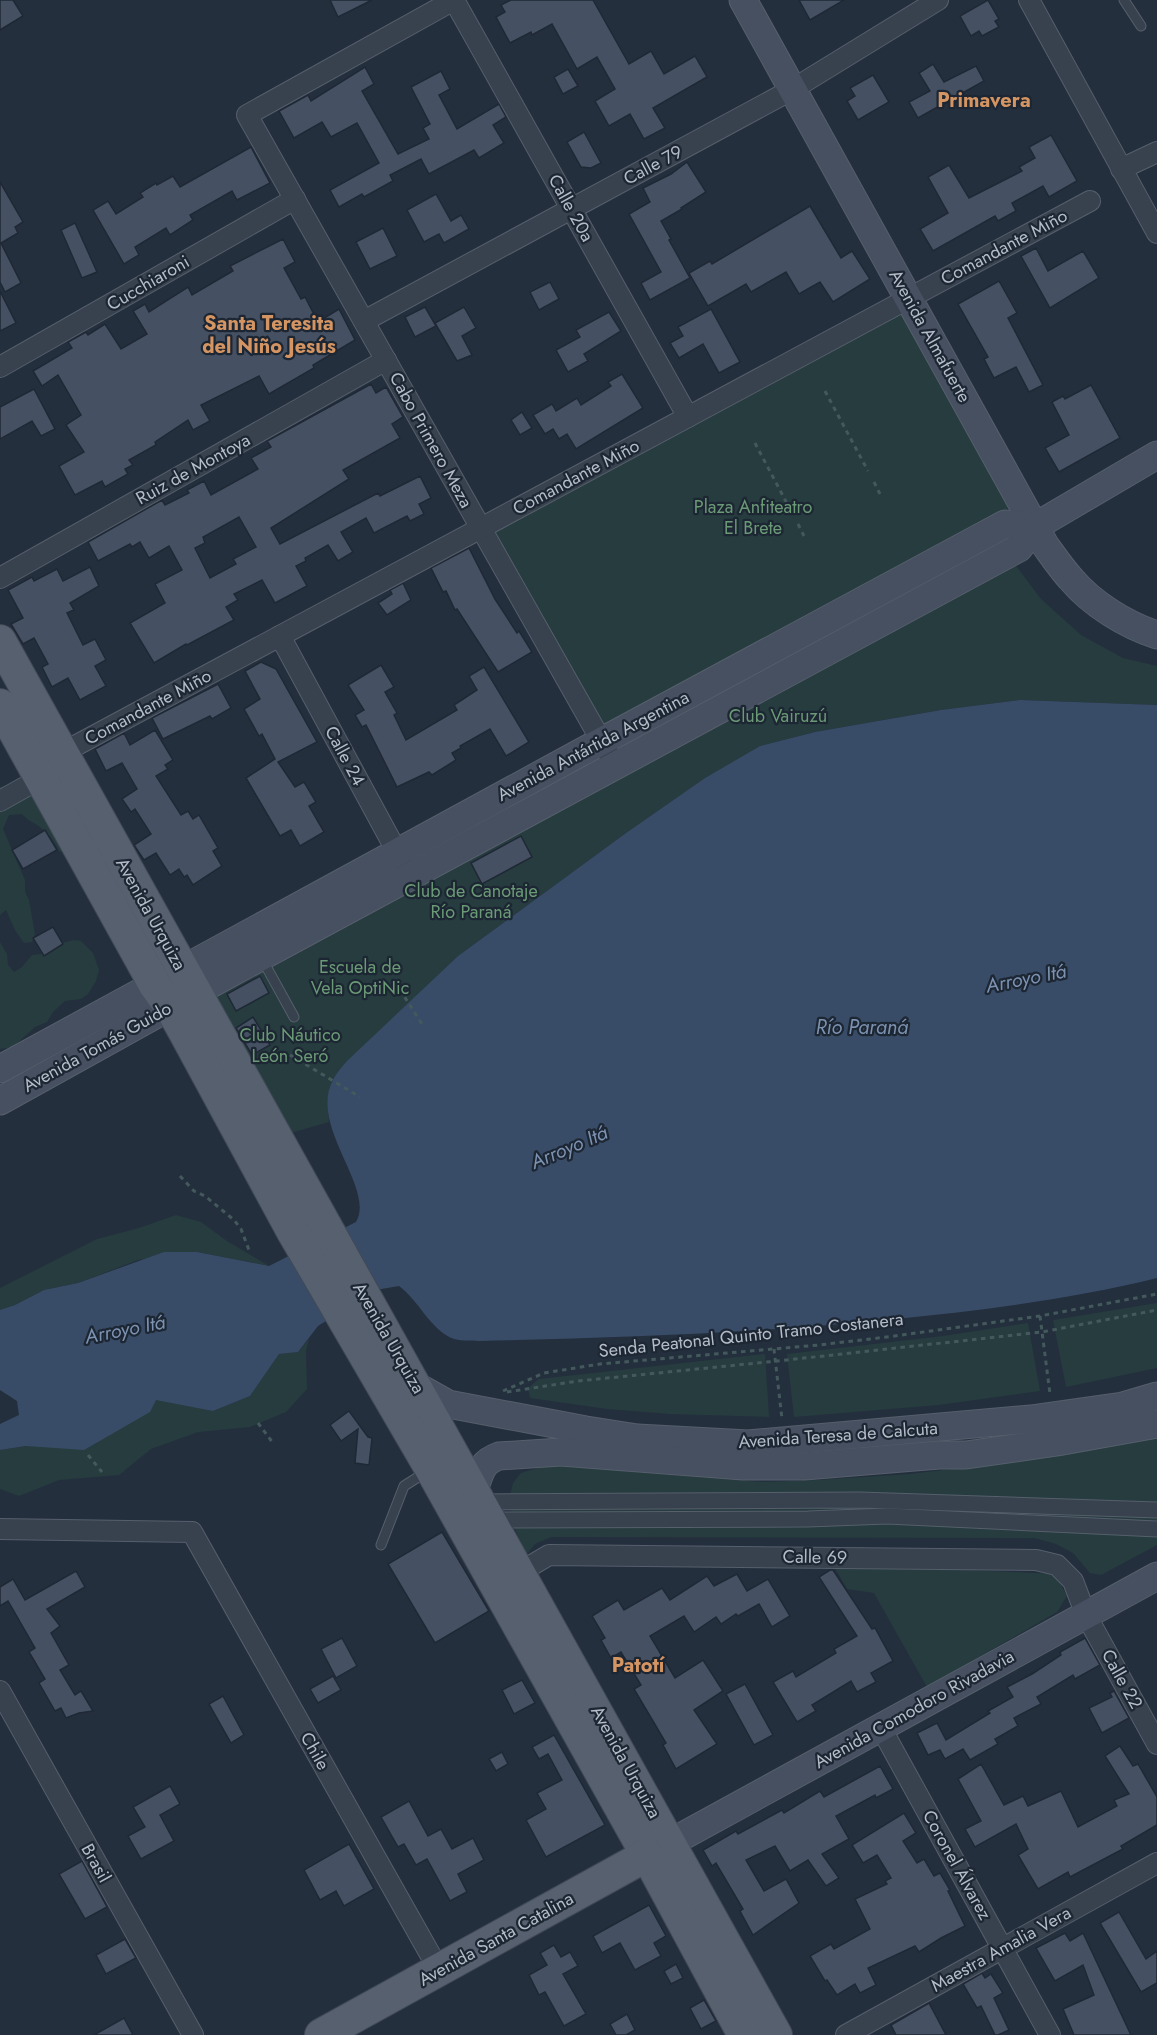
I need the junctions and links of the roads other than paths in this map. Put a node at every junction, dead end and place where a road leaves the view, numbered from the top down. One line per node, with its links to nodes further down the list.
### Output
1 (454, 0): 10 (street, Cabo Primero Meza); 12 (street, Calle 20a)
2 (744, 0): 7 (main road, Avenida Almafuerte)
3 (938, 0): 7 (street, Calle 79)
4 (1029, 0): 9 (street)
5 (1124, 0): 6 (lane)
6 (1141, 26)
7 (793, 89): 12 (street, Calle 79); 14 (main road, Avenida Almafuerte)
8 (1157, 152): 9 (street)
9 (1121, 169): 13 (street)
10 (295, 200): 15 (street, Cabo Primero Meza); 17 (street, Cucchiaroni)
11 (1090, 201): 14 (street, Comandante Miño)
12 (572, 209): 15 (street, Calle 79); 18 (street, Calle 20a)
13 (1157, 233)
14 (909, 298): 18 (street, Comandante Miño); 20 (main road, Avenida Almafuerte)
15 (364, 321): 16 (street, Cabo Primero Meza)
16 (386, 360): 21 (street, Cabo Primero Meza); 22 (street, Ruiz de Montoya)
17 (0, 367)
18 (688, 417): 21 (street, Comandante Miño)
19 (1157, 455): 20 (main road, Avenida Antártida Argentina)
20 (1036, 526): 23 (main road, Avenida Almafuerte); 28 (main road, Avenida Antártida Argentina)
21 (481, 528): 24 (street, Comandante Miño); 28 (street, Cabo Primero Meza)
22 (0, 578)
23 (1157, 634)
24 (280, 636): 27 (street, Comandante Miño); 31 (street, Calle 24)
25 (0, 641): 27 (main road, Avenida Urquiza)
26 (0, 705): 29 (main road, Avenida Urquiza)
27 (62, 753): 33 (main road, Avenida Urquiza)
28 (608, 753): 31 (main road, Avenida Antártida Argentina)
29 (41, 778): 30 (street); 33 (main road, Avenida Urquiza)
30 (0, 801)
31 (403, 864): 32 (main road, Avenida Antártida Argentina); 33 (main road, Avenida Antártida Argentina)
32 (261, 957): 33 (main road, Avenida Antártida Argentina); 34 (lane)
33 (176, 989): 35 (main road, Avenida Tomás Guido); 36 (main road, Avenida Tomás Guido); 37 (main road, Avenida Urquiza)
34 (294, 1017)
35 (0, 1069)
36 (0, 1101)
37 (363, 1323): 38 (main road, Avenida Urquiza); 41 (main road, Avenida Urquiza)
38 (416, 1386): 39 (main road, Avenida Teresa de Calcuta); 42 (main road, Avenida Urquiza)
39 (1157, 1396)
40 (1157, 1424): 42 (main road, Avenida Teresa de Calcuta)
41 (431, 1469): 46 (lane); 53 (main road, Avenida Urquiza)
42 (482, 1504): 43 (street); 45 (street); 48 (main road, Avenida Urquiza)
43 (1157, 1510)
44 (0, 1529): 56 (street, Chile)
45 (1157, 1529)
46 (381, 1545)
47 (1157, 1576): 49 (main road, Avenida Comodoro Rivadavia)
48 (523, 1578): 49 (street, Calle 69); 53 (main road, Avenida Urquiza)
49 (1086, 1615): 51 (main road, Avenida Comodoro Rivadavia); 52 (street, Calle 22)
50 (0, 1691): 57 (street, Brasil)
51 (881, 1728): 53 (main road, Avenida Comodoro Rivadavia); 55 (street, Coronel Álvarez)
52 (1157, 1744)
53 (659, 1849): 56 (main road, Avenida Santa Catalina); 59 (main road, Avenida Urquiza); 60 (main road, Avenida Urquiza)
54 (1157, 1863): 55 (street, Maestra Amalia Vera)
55 (1002, 1948): 61 (street, Maestra Amalia Vera); 62 (street, Coronel Álvarez)
56 (439, 1970): 58 (main road, Avenida Santa Catalina)
57 (193, 2035)
58 (321, 2035)
59 (744, 2035)
60 (776, 2035)
61 (846, 2035)
62 (1050, 2035)

